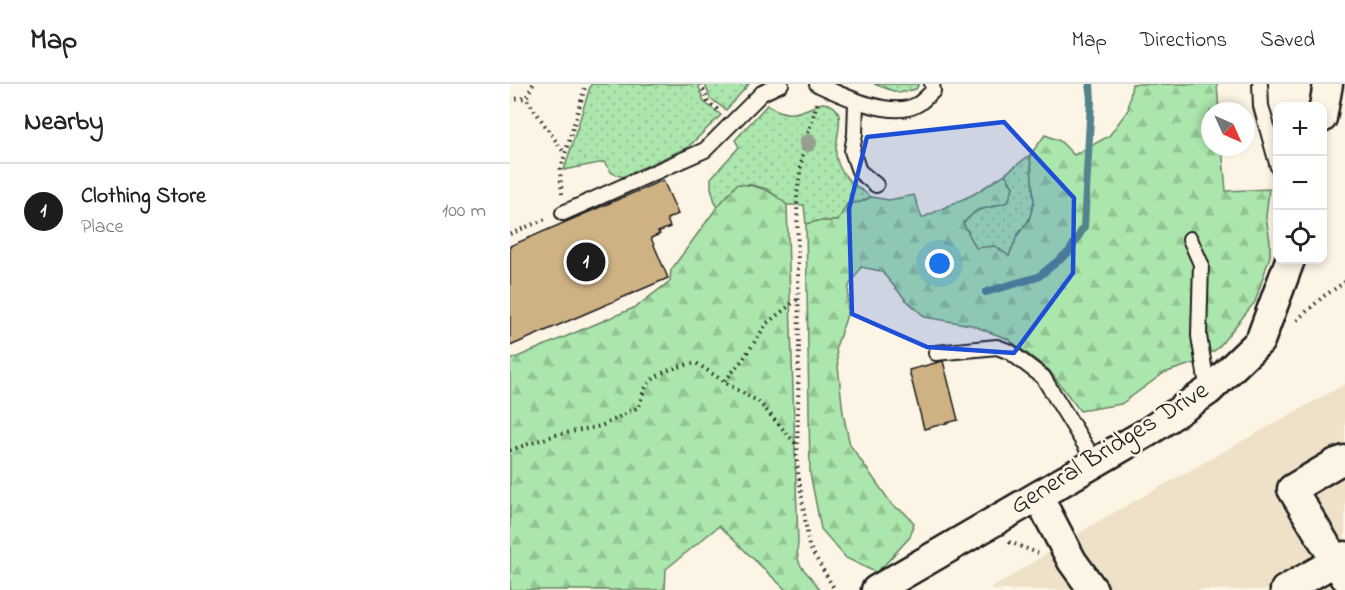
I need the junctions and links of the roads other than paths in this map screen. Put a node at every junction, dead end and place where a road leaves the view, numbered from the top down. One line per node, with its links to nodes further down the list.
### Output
1 (781, 84): 10 (lane)
2 (932, 84): 6 (lane)
3 (1260, 84): 8 (lane)
4 (1328, 84): 7 (street)
5 (820, 85): 6 (lane)
6 (856, 102): 9 (lane)
7 (1325, 102)
8 (1275, 156)
9 (876, 185)
10 (563, 213)
11 (1191, 239): 14 (lane)
12 (1289, 264): 14 (street, General Bridges Drive)
13 (936, 353): 16 (lane)
14 (1208, 390): 16 (street, General Bridges Drive)
15 (1345, 460): 18 (street)
16 (1095, 463): 17 (street, General Bridges Drive)
17 (1038, 496): 19 (street, General Bridges Drive); 20 (street)
18 (1342, 565): 21 (street)
19 (876, 590)
20 (1093, 590)
21 (1285, 590)

